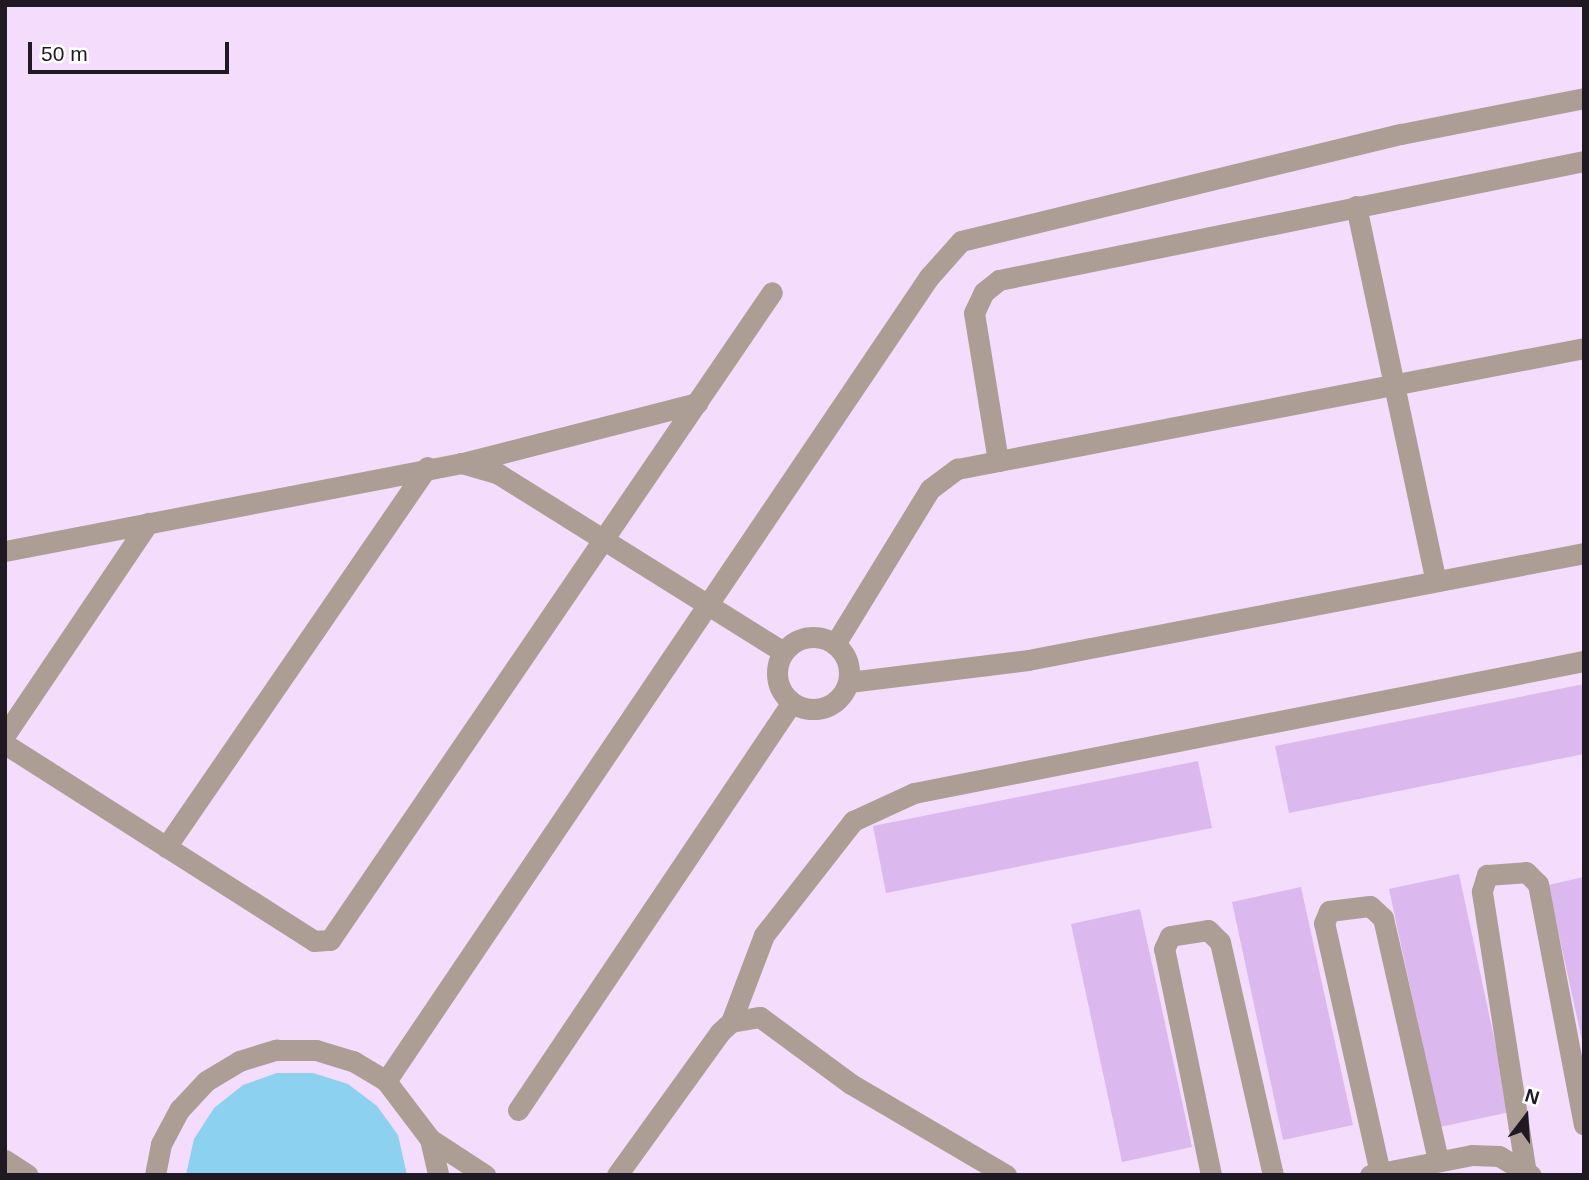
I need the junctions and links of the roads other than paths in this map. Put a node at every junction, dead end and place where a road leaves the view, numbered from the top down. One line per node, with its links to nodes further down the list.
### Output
1 (1584, 98): 16 (street)
2 (1584, 161): 3 (street)
3 (1356, 206): 6 (street); 8 (street)
4 (772, 292): 7 (street)
5 (1584, 348): 6 (street)
6 (1389, 386): 8 (street); 15 (street)
7 (697, 403): 9 (street); 12 (street)
8 (998, 461): 17 (street)
9 (461, 463): 10 (street); 12 (street)
10 (427, 467): 11 (street); 24 (street)
11 (148, 523): 13 (street); 22 (street)
12 (603, 542): 16 (street); 24 (street)
13 (5, 551)
14 (1584, 553): 15 (street)
15 (1436, 581): 20 (street)
16 (711, 608): 18 (street); 26 (street)
17 (835, 644): 18 (street); 20 (street)
18 (783, 652): 21 (street)
19 (1584, 661): 25 (street)
20 (849, 682): 21 (street)
21 (792, 703): 27 (street)
22 (5, 735)
23 (5, 744): 24 (street)
24 (166, 846)
25 (731, 1022): 38 (street); 39 (street)
26 (386, 1081): 29 (street); 35 (street)
27 (517, 1110)
28 (1584, 1125): 32 (street)
29 (430, 1139): 36 (street); 37 (street)
30 (5, 1160): 34 (street)
31 (1438, 1161): 32 (street); 33 (street); 33 (street)
32 (1528, 1171)
33 (1375, 1174)
34 (28, 1175)
35 (155, 1175)
36 (438, 1175)
37 (485, 1175)
38 (617, 1175)
39 (1006, 1175)
40 (1211, 1175): 41 (street)
41 (1273, 1175)

